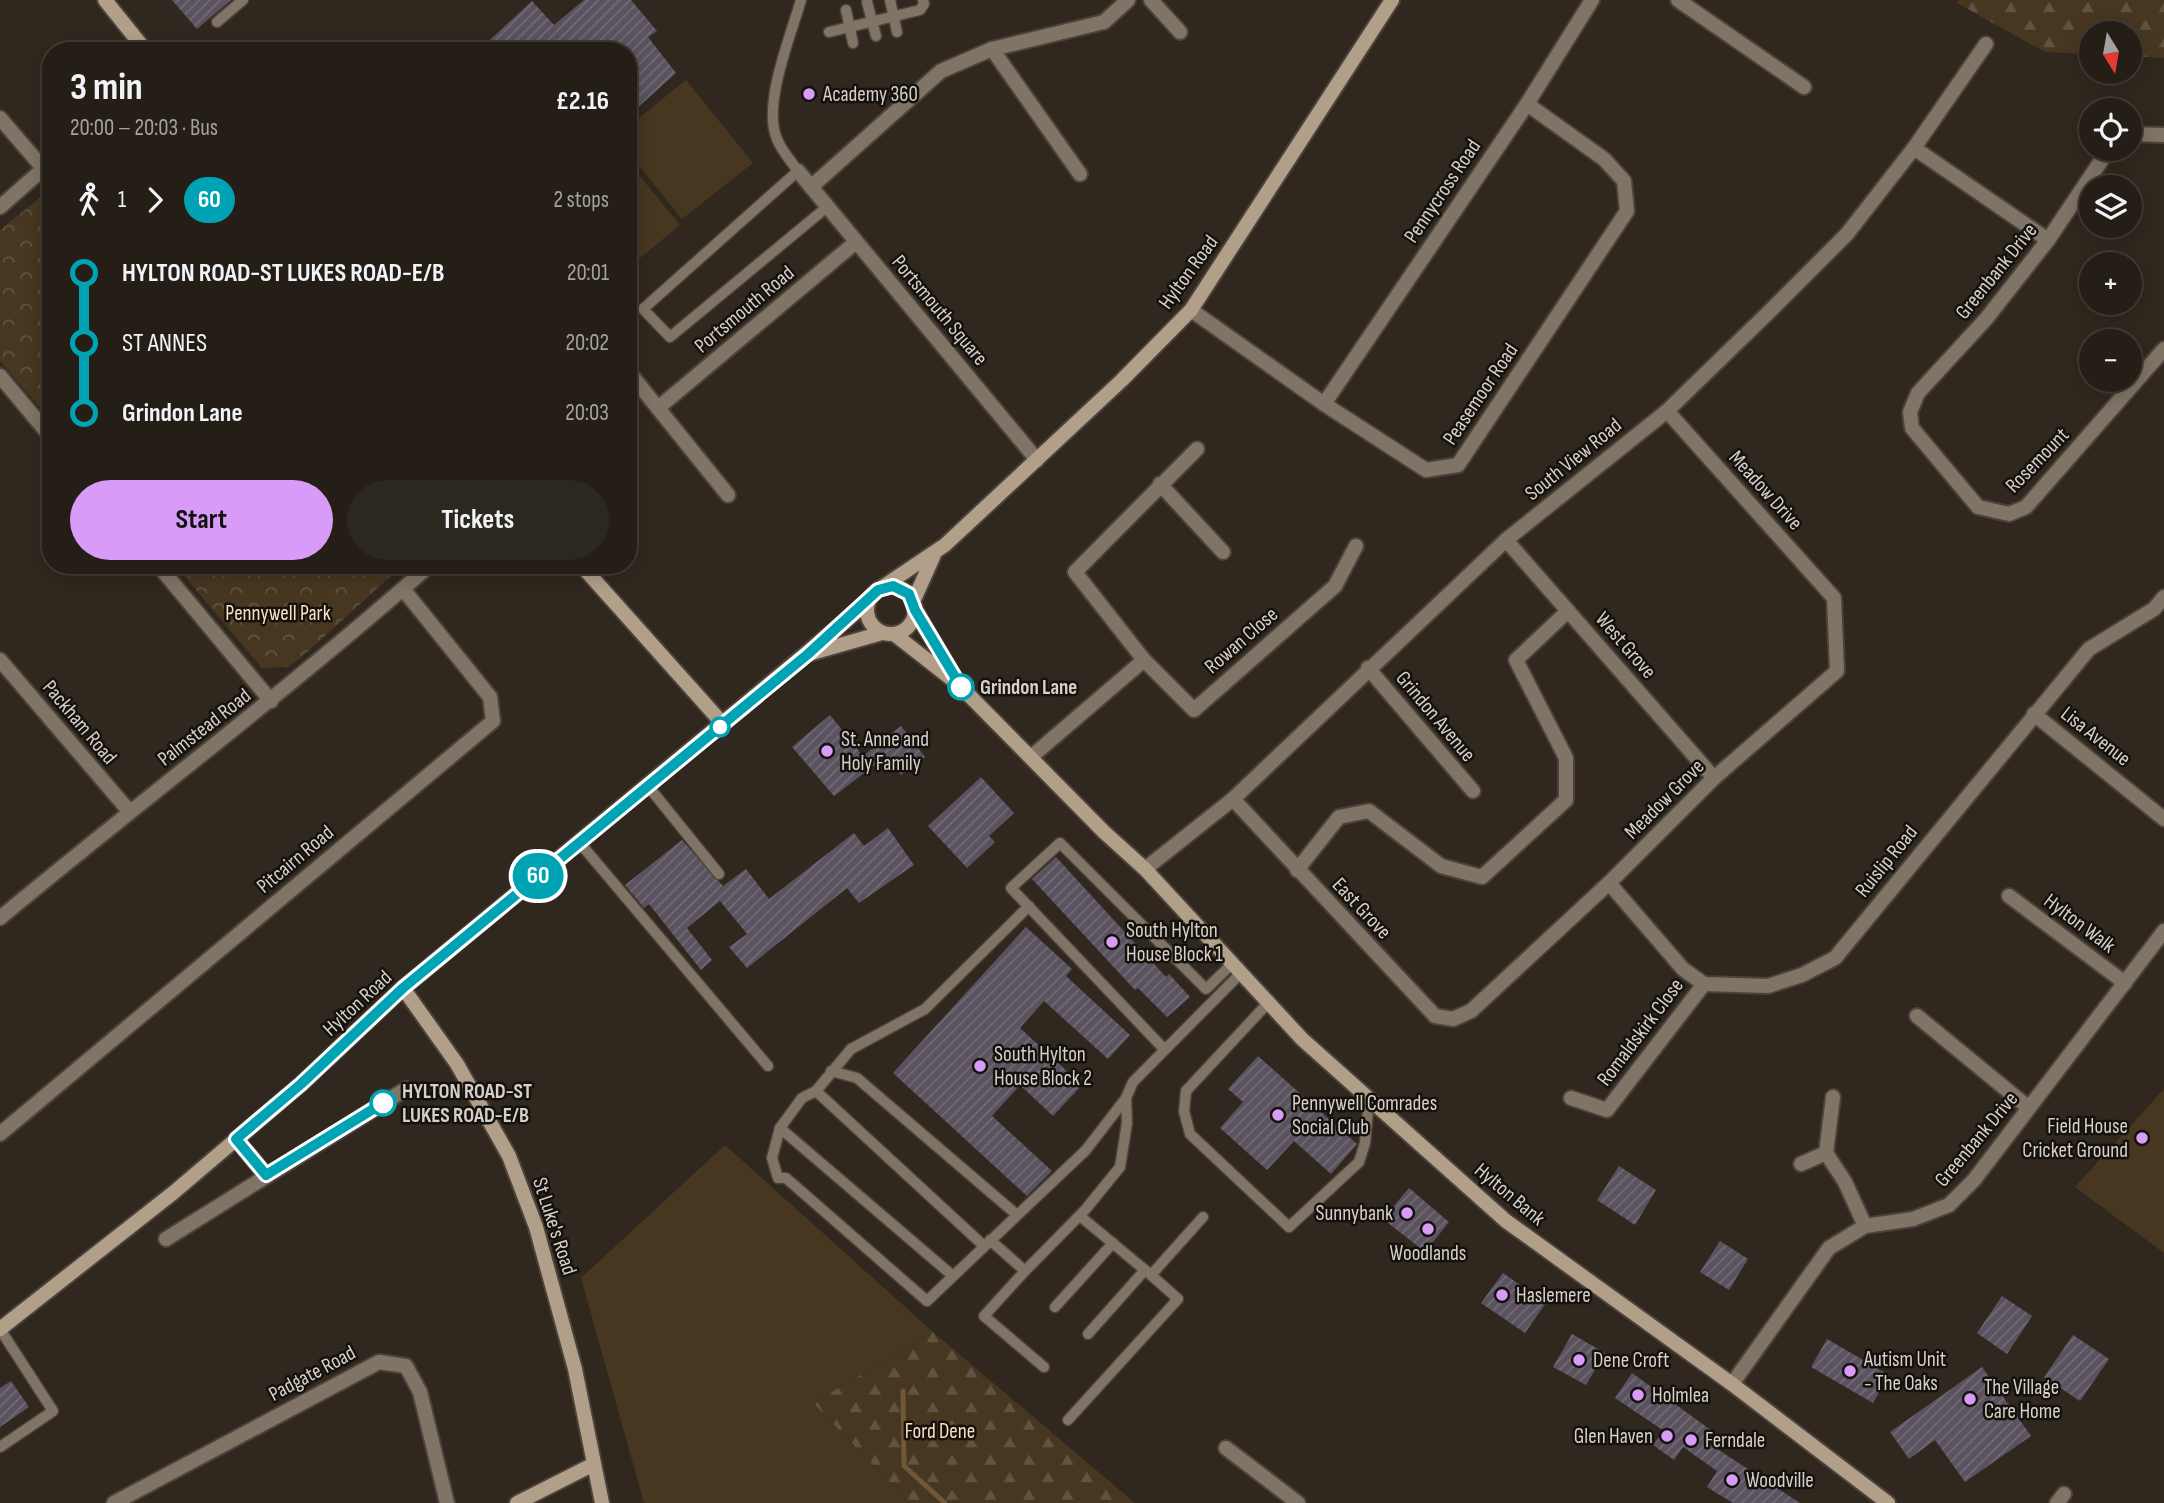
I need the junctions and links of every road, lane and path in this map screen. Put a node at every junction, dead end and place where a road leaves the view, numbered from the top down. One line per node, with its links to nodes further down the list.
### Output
1 (105, 0): 21 (street)
2 (243, 0): 14 (lane)
3 (801, 0): 34 (lane)
4 (890, 0): 13 (lane)
5 (923, 0): 13 (lane)
6 (1128, 0): 24 (street)
7 (1151, 0): 19 (street)
8 (1392, 0): 41 (street, Hylton Road)
9 (1592, 0): 26 (street, Pennycross Road)
10 (1678, 0): 25 (street)
11 (867, 2): 15 (lane)
12 (846, 10): 16 (lane)
13 (894, 16): 15 (lane); 18 (lane)
14 (218, 22)
15 (872, 22): 16 (lane); 20 (lane)
16 (849, 27): 17 (lane); 22 (lane)
17 (828, 32)
18 (897, 32)
19 (1180, 32)
20 (876, 36)
21 (139, 42)
22 (853, 43)
23 (1986, 44): 30 (street, South View Road)
24 (992, 50): 35 (street); 36 (street)
25 (1804, 87)
26 (1527, 104): 45 (street, Pennycross Road); 45 (street, Peasemoor Road)
27 (0, 118): 31 (street)
28 (2142, 134): 29 (street)
29 (2164, 135)
30 (1914, 148): 39 (street); 47 (street, South View Road)
31 (42, 160)
32 (2101, 161): 39 (street, Greenbank Drive)
33 (42, 169): 37 (street)
34 (798, 171): 36 (street, Portsmouth Square); 38 (lane)
35 (1080, 174)
36 (811, 187): 38 (street, Portsmouth Square)
37 (0, 207)
38 (827, 207): 40 (street, Portsmouth Square)
39 (2048, 240): 48 (street, Greenbank Drive)
40 (856, 242): 46 (street, Portsmouth Road); 51 (street, Portsmouth Square)
41 (1191, 310): 45 (street, Peasemoor Road); 51 (street, Hylton Road)
42 (2164, 349): 48 (street, Rosemount)
43 (0, 376): 49 (street)
44 (637, 382): 46 (street)
45 (1324, 404)
46 (658, 408): 53 (street)
47 (1667, 411): 54 (street, South View Road); 64 (street, Meadow Drive)
48 (1909, 412)
49 (42, 426)
50 (1197, 449): 52 (street, Rowan Close)
51 (1037, 460): 57 (street, Hylton Road)
52 (1160, 484): 56 (street); 71 (street, Rowan Close)
53 (728, 495)
54 (1506, 540): 67 (street, West Grove); 72 (street, South View Road)
55 (1356, 546): 71 (street, Rowan Close)
56 (1223, 552)
57 (935, 554): 62 (street, Hylton Road); 66 (street, Hylton Road)
58 (165, 574): 74 (street)
59 (420, 574): 61 (street, Palmstead Road)
60 (589, 574): 76 (street)
61 (403, 589): 74 (street, Palmstead Road); 111 (street, Pitcairn Road)
62 (878, 590): 65 (street); 66 (street)
63 (2164, 597): 75 (street, Ruislip Road)
64 (1835, 598): 78 (street, Meadow Grove)
65 (868, 602): 68 (street); 69 (street, Hylton Road)
66 (914, 606): 68 (street); 73 (street)
67 (1569, 611): 78 (street, West Grove); 86 (street)
68 (888, 633): 69 (street, Hylton Road); 73 (street)
69 (808, 654): 76 (street, Hylton Road)
70 (0, 660): 82 (street, Packham Road)
71 (1144, 660): 77 (street)
72 (1368, 668): 80 (street, Grindon Avenue); 81 (street, South View Road)
73 (958, 684): 77 (street)
74 (271, 701): 82 (street, Palmstead Road)
75 (2034, 714): 83 (street, Lisa Avenue); 95 (street, Ruislip Road)
76 (723, 724): 79 (street, Hylton Road)
77 (1031, 757): 85 (street)
78 (1714, 778): 88 (street, Meadow Grove)
79 (648, 786): 84 (street, Hylton Road); 87 (lane)
80 (1473, 791)
81 (1233, 799): 85 (street, South View Road); 86 (street, East Grove)
82 (129, 811): 91 (street, Palmstead Road)
83 (2164, 818)
84 (579, 842): 96 (street, Hylton Road); 101 (lane)
85 (1146, 869): 93 (street, Hylton Bank)
86 (1297, 870): 98 (street, East Grove)
87 (719, 874)
88 (1609, 883): 95 (street); 98 (street, Meadow Grove)
89 (2009, 896): 94 (street, Hylton Walk)
90 (1029, 906): 93 (lane); 100 (lane); 102 (lane)
91 (0, 918)
92 (2164, 931): 94 (street, Greenbank Drive)
93 (1236, 970): 97 (street, Hylton Bank); 100 (lane)
94 (2124, 983): 109 (street, Greenbank Drive)
95 (1704, 984): 107 (street, Romaldskirk Close)
96 (403, 988): 112 (street, Hylton Road); 134 (street, St Luke's Road)
97 (1268, 1003): 108 (street, Hylton Bank); 108 (lane)
98 (1471, 1011)
99 (1917, 1016): 109 (street)
100 (1164, 1049): 106 (lane)
101 (768, 1066)
102 (831, 1071): 104 (lane); 116 (lane)
103 (406, 1089): 115 (street)
104 (816, 1091): 110 (lane); 121 (lane)
105 (1833, 1097): 113 (street)
106 (1126, 1098): 116 (lane); 117 (lane)
107 (1571, 1098)
108 (1369, 1099): 130 (street, Hylton Bank)
109 (2029, 1108): 119 (street, Greenbank Drive)
110 (779, 1128): 125 (lane); 125 (lane)
111 (0, 1134)
112 (236, 1139): 115 (street); 127 (street, Hylton Road)
113 (1826, 1153): 114 (street); 119 (street)
114 (1801, 1164)
115 (266, 1175): 120 (street)
116 (1017, 1215): 121 (lane)
117 (1080, 1216): 122 (lane); 123 (lane)
118 (1203, 1217): 124 (lane)
119 (1865, 1227): 130 (street, Greenbank Drive)
120 (166, 1239)
121 (987, 1243): 123 (lane); 125 (lane)
122 (1113, 1243): 124 (lane); 126 (lane)
123 (1025, 1272): 129 (lane)
124 (1148, 1272): 128 (lane); 131 (lane)
125 (953, 1276)
126 (1055, 1307)
127 (0, 1329): 132 (lane)
128 (1088, 1334)
129 (1044, 1367)
130 (1732, 1384): 140 (street, Hylton Bank)
131 (1068, 1420)
132 (0, 1447)
133 (1226, 1448): 139 (street)
134 (593, 1465): 137 (street); 138 (street, St Luke's Road)
135 (114, 1503): 136 (street, Padgate Road)
136 (447, 1503)
137 (517, 1503)
138 (602, 1503)
139 (1298, 1503)
140 (1888, 1503)

